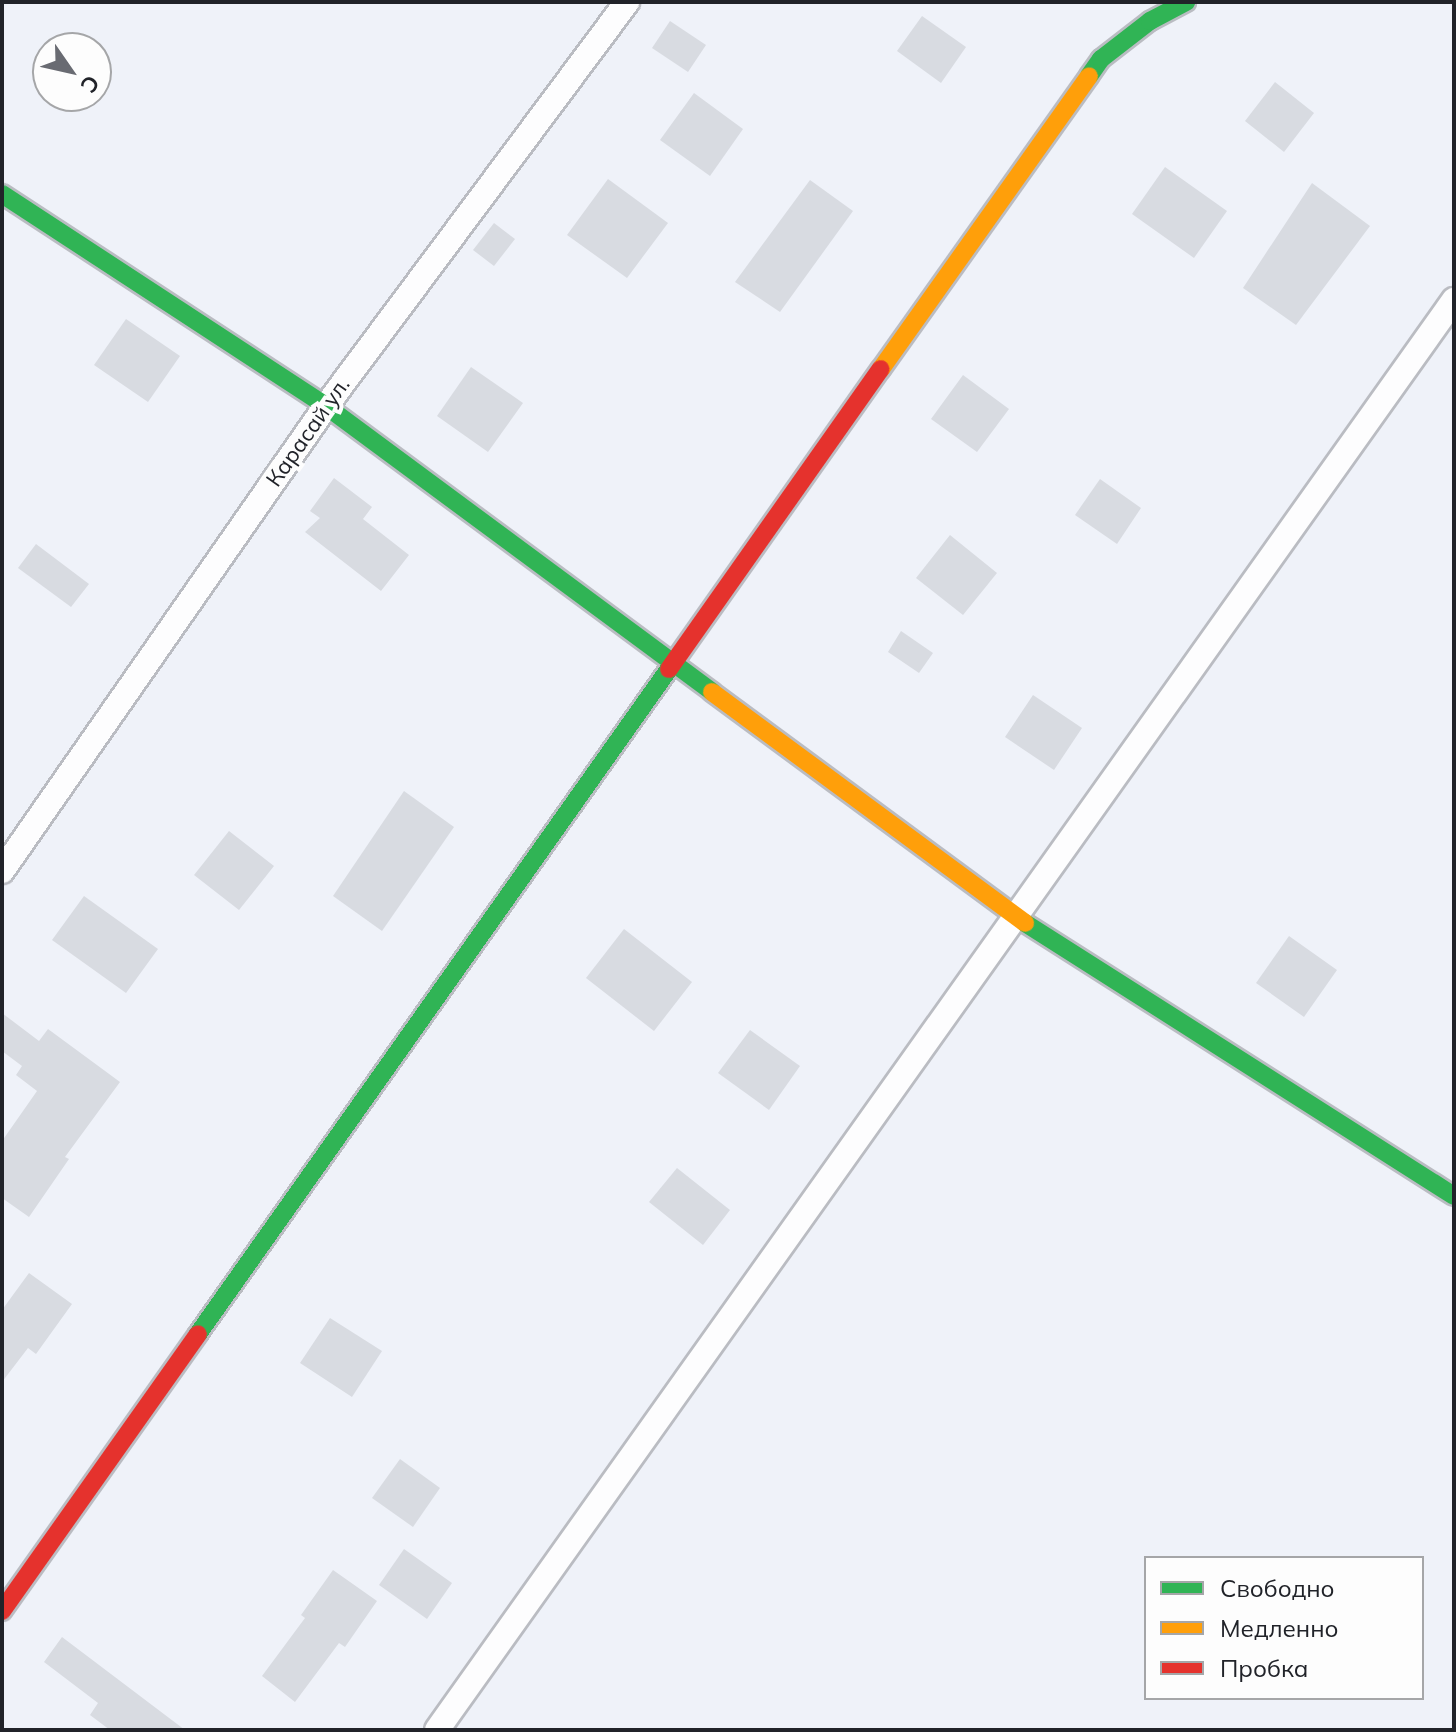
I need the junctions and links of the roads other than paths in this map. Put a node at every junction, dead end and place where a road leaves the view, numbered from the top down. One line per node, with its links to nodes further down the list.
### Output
1 (627, 2): 5 (street, Карасай ул.)
2 (1186, 2): 6 (street)
3 (2, 194): 5 (street)
4 (1454, 300): 8 (street)
5 (326, 406): 6 (street); 7 (street, Карасай ул.)
6 (675, 661): 8 (street); 10 (street)
7 (2, 871)
8 (1015, 917): 9 (street); 11 (street)
9 (1454, 1196)
10 (2, 1611)
11 (437, 1730)

